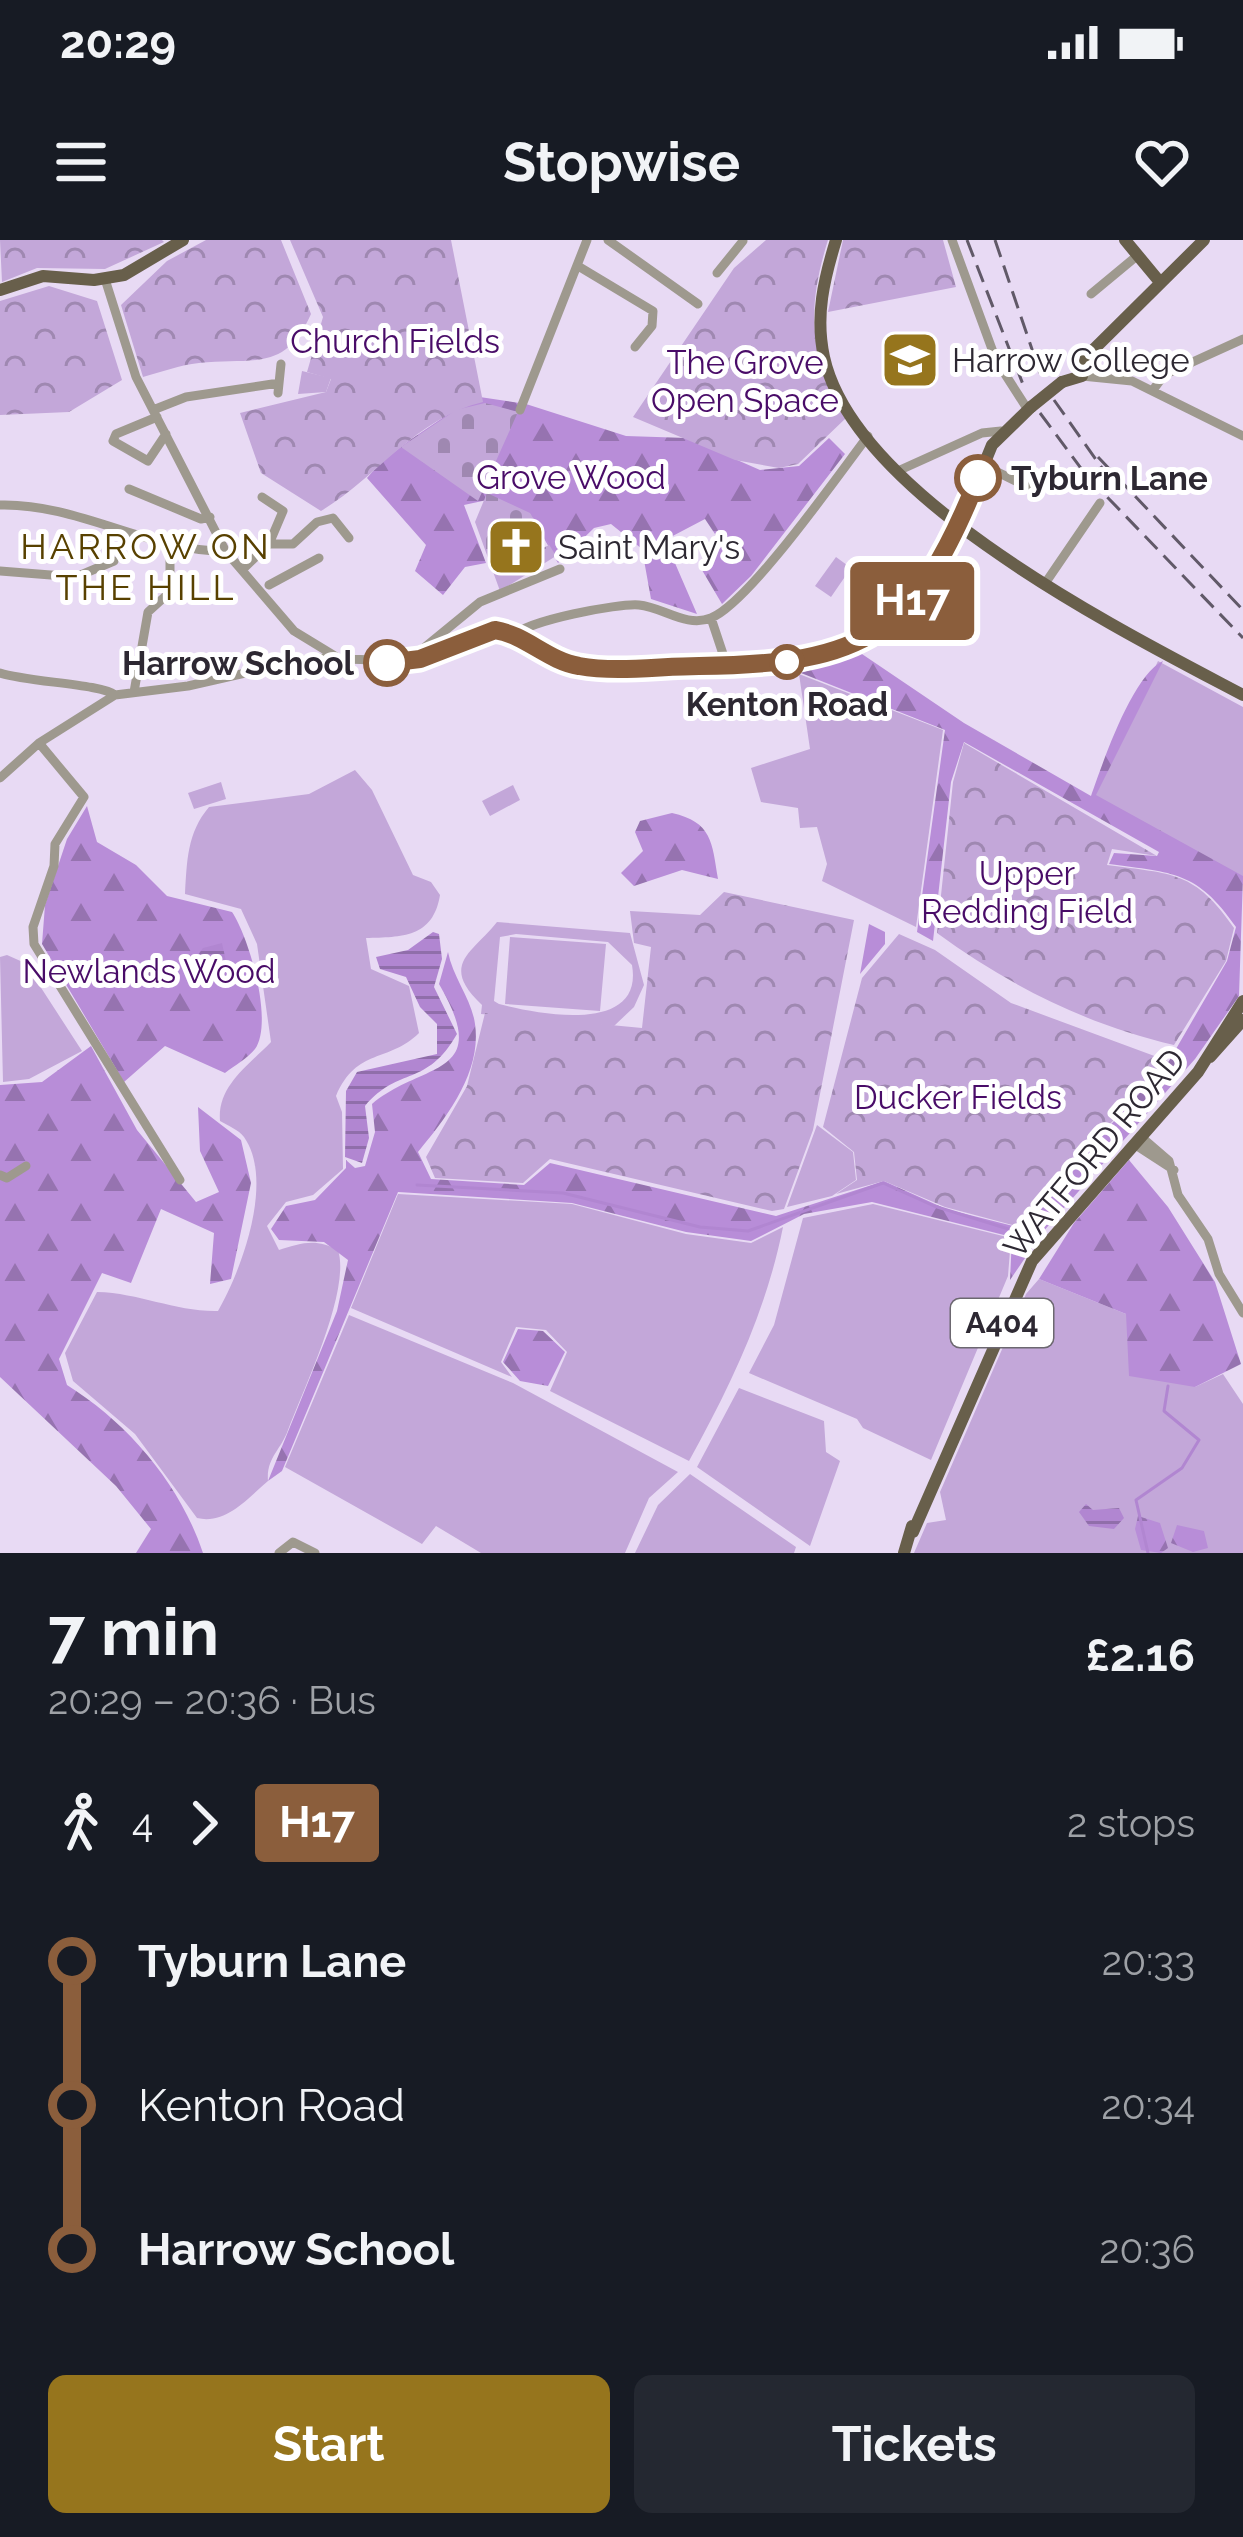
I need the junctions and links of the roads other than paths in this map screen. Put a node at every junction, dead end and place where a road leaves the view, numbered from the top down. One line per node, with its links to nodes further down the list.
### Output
1 (183, 240): 12 (main road)
2 (587, 240): 10 (street)
3 (608, 240): 16 (street)
4 (746, 240): 11 (street)
5 (836, 240): 27 (main road)
6 (952, 240): 22 (street)
7 (1125, 240): 9 (main road)
8 (1204, 240): 13 (main road)
9 (1138, 255): 13 (main road); 15 (street)
10 (578, 266): 18 (street); 23 (street)
11 (717, 273)
12 (105, 279): 14 (main road); 24 (street)
13 (1159, 281): 20 (main road)
14 (0, 290)
15 (1091, 294)
16 (698, 304)
17 (1243, 339): 21 (street)
18 (635, 347)
19 (281, 364): 24 (street)
20 (1082, 376): 21 (street); 22 (main road, bridge)
21 (1153, 390): 28 (street)
22 (1030, 408): 25 (main road)
23 (520, 410)
24 (155, 413): 26 (street); 26 (street)
25 (1001, 431): 29 (main road); 30 (street)
26 (166, 434): 36 (street)
27 (868, 436): 30 (main road); 49 (street)
28 (1243, 436)
29 (983, 465): 31 (street); 37 (main road)
30 (900, 470): 37 (main road)
31 (1030, 488)
32 (129, 489): 36 (street)
33 (262, 496): 40 (street)
34 (1100, 503): 47 (street)
35 (0, 505): 39 (street)
36 (210, 517): 41 (street)
37 (959, 526): 47 (main road); 53 (street)
38 (349, 538): 40 (street)
39 (170, 544): 41 (street); 55 (street)
40 (269, 544): 44 (street)
41 (225, 551): 44 (street)
42 (319, 558): 48 (street)
43 (114, 561): 46 (street)
44 (243, 569): 48 (street)
45 (560, 569): 52 (street)
46 (0, 572)
47 (1044, 585): 56 (main road)
48 (265, 588): 51 (street)
49 (711, 618): 50 (street); 53 (street)
50 (515, 635): 52 (street); 53 (street)
51 (339, 659): 52 (street); 55 (street)
52 (408, 661)
53 (727, 666)
54 (0, 673): 57 (street)
55 (134, 692): 57 (street)
56 (1243, 694)
57 (115, 695): 58 (street)
58 (39, 743): 59 (street); 66 (street)
59 (0, 778)
60 (1243, 1002): 62 (main road, WATFORD ROAD / A404)
61 (1243, 1020): 62 (main road, WATFORD ROAD / A404)
62 (1210, 1057): 63 (main road, WATFORD ROAD / A404)
63 (1137, 1140): 67 (street); 70 (main road, WATFORD ROAD / A404)
64 (26, 1166): 65 (street)
65 (0, 1174)
66 (180, 1180)
67 (1243, 1313)
68 (279, 1553): 69 (street)
69 (314, 1553)
70 (904, 1553)

